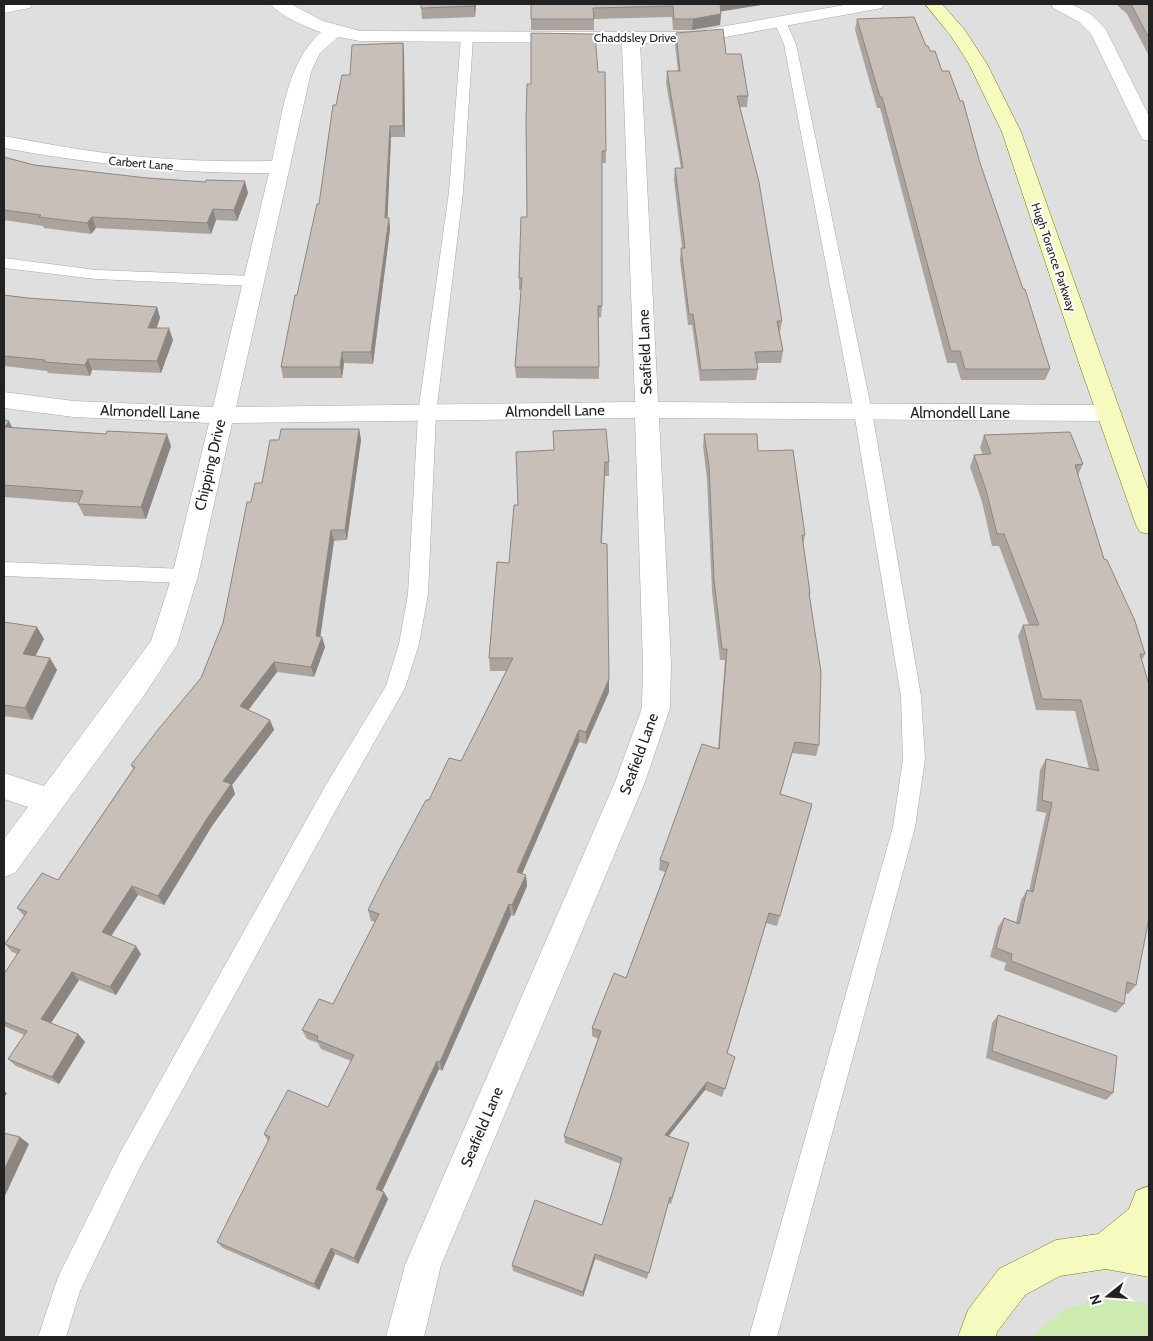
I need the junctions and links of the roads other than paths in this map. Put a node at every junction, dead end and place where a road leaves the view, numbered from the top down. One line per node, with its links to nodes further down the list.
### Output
1 (24, 4): 6 (street)
2 (279, 4): 8 (street, Chaddsley Drive)
3 (876, 4): 7 (street, Chaddsley Drive)
4 (933, 4): 19 (street, Hugh Torance Parkway)
5 (1059, 4): 11 (street)
6 (4, 8)
7 (780, 22): 10 (street, Chaddsley Drive); 18 (lane)
8 (333, 32): 9 (street, Chaddsley Drive); 13 (street, Chipping Drive)
9 (468, 38): 10 (street, Chaddsley Drive); 20 (lane)
10 (632, 38): 17 (street, Seafield Lane)
11 (1149, 135)
12 (4, 142): 13 (street, Carbert Lane)
13 (280, 167): 15 (street, Chipping Drive)
14 (4, 263): 15 (lane)
15 (252, 281): 21 (street, Chipping Drive)
16 (4, 400): 21 (street, Almondell Lane)
17 (647, 410): 18 (street, Almondell Lane); 20 (street, Almondell Lane); 32 (street, Seafield Lane)
18 (862, 412): 19 (street, Almondell Lane); 33 (lane)
19 (1107, 413): 22 (street, Hugh Torance Parkway)
20 (427, 414): 21 (street, Almondell Lane); 31 (lane)
21 (222, 415): 24 (street, Chipping Drive)
22 (1149, 525)
23 (4, 569): 24 (lane)
24 (185, 576): 26 (street, Chipping Drive)
25 (4, 786): 26 (street)
26 (49, 802): 27 (street, Chipping Drive)
27 (4, 863)
28 (1149, 1204): 29 (street)
29 (1106, 1251): 30 (street); 34 (street)
30 (1149, 1259)
31 (52, 1337)
32 (405, 1337)
33 (763, 1337)
34 (977, 1337)

